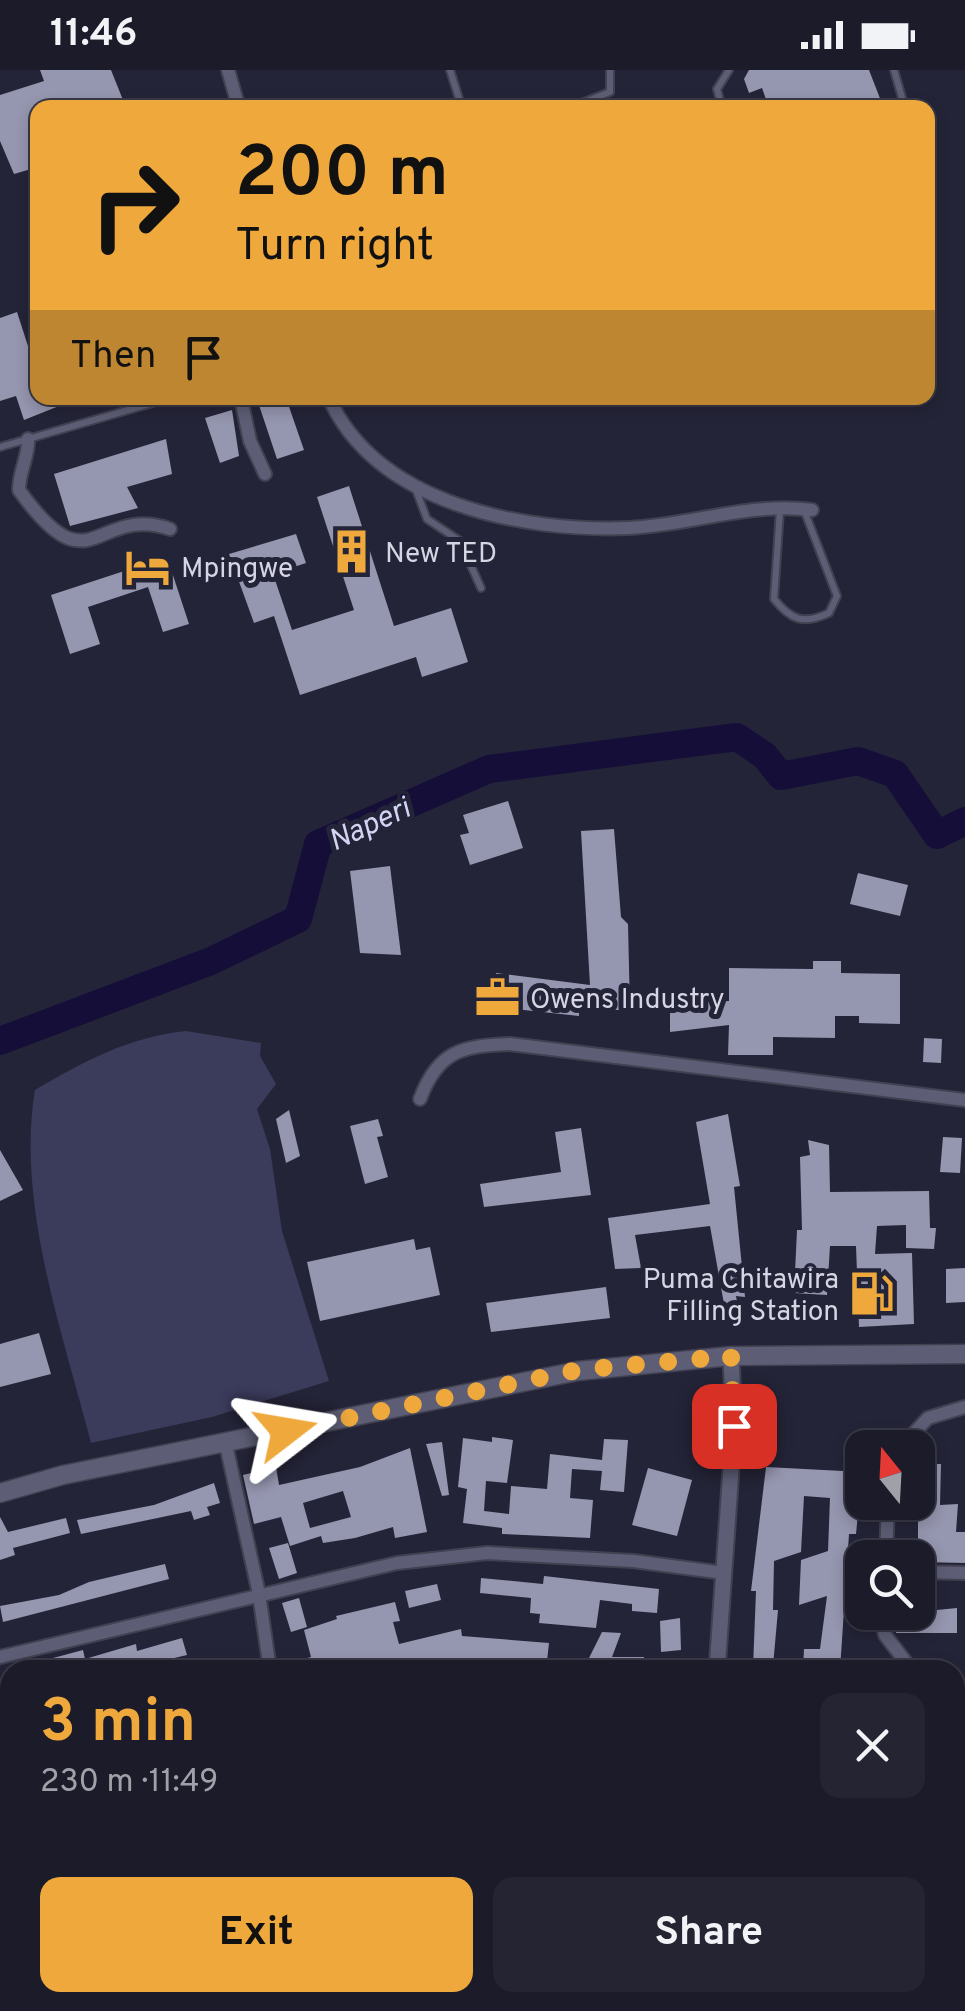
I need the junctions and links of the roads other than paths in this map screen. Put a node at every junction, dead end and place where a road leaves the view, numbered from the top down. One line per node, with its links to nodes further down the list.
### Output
1 (228, 70): 6 (street)
2 (450, 70): 7 (lane)
3 (610, 70): 8 (lane)
4 (729, 70): 9 (lane)
5 (894, 70): 10 (lane)
6 (237, 100)
7 (459, 100)
8 (590, 100)
9 (720, 100)
10 (903, 100)
11 (146, 405): 14 (lane)
12 (242, 405): 16 (street)
13 (332, 405): 17 (street)
14 (28, 439): 15 (lane); 20 (street)
15 (0, 447)
16 (265, 474)
17 (416, 490): 18 (street); 21 (lane)
18 (780, 509): 19 (street); 19 (lane)
19 (808, 510)
20 (170, 529)
21 (481, 588)
22 (420, 1100): 23 (street)
23 (965, 1100)
24 (965, 1354): 25 (main road)
25 (731, 1356): 28 (main road); 32 (street)
26 (965, 1408): 27 (street)
27 (917, 1430)
28 (226, 1445): 29 (main road); 33 (street)
29 (0, 1493)
30 (935, 1572): 31 (street)
31 (965, 1573)
32 (724, 1574): 33 (street); 37 (street)
33 (259, 1594): 35 (street); 36 (street)
34 (884, 1630): 38 (street)
35 (0, 1657)
36 (269, 1660)
37 (718, 1660)
38 (904, 1660)

